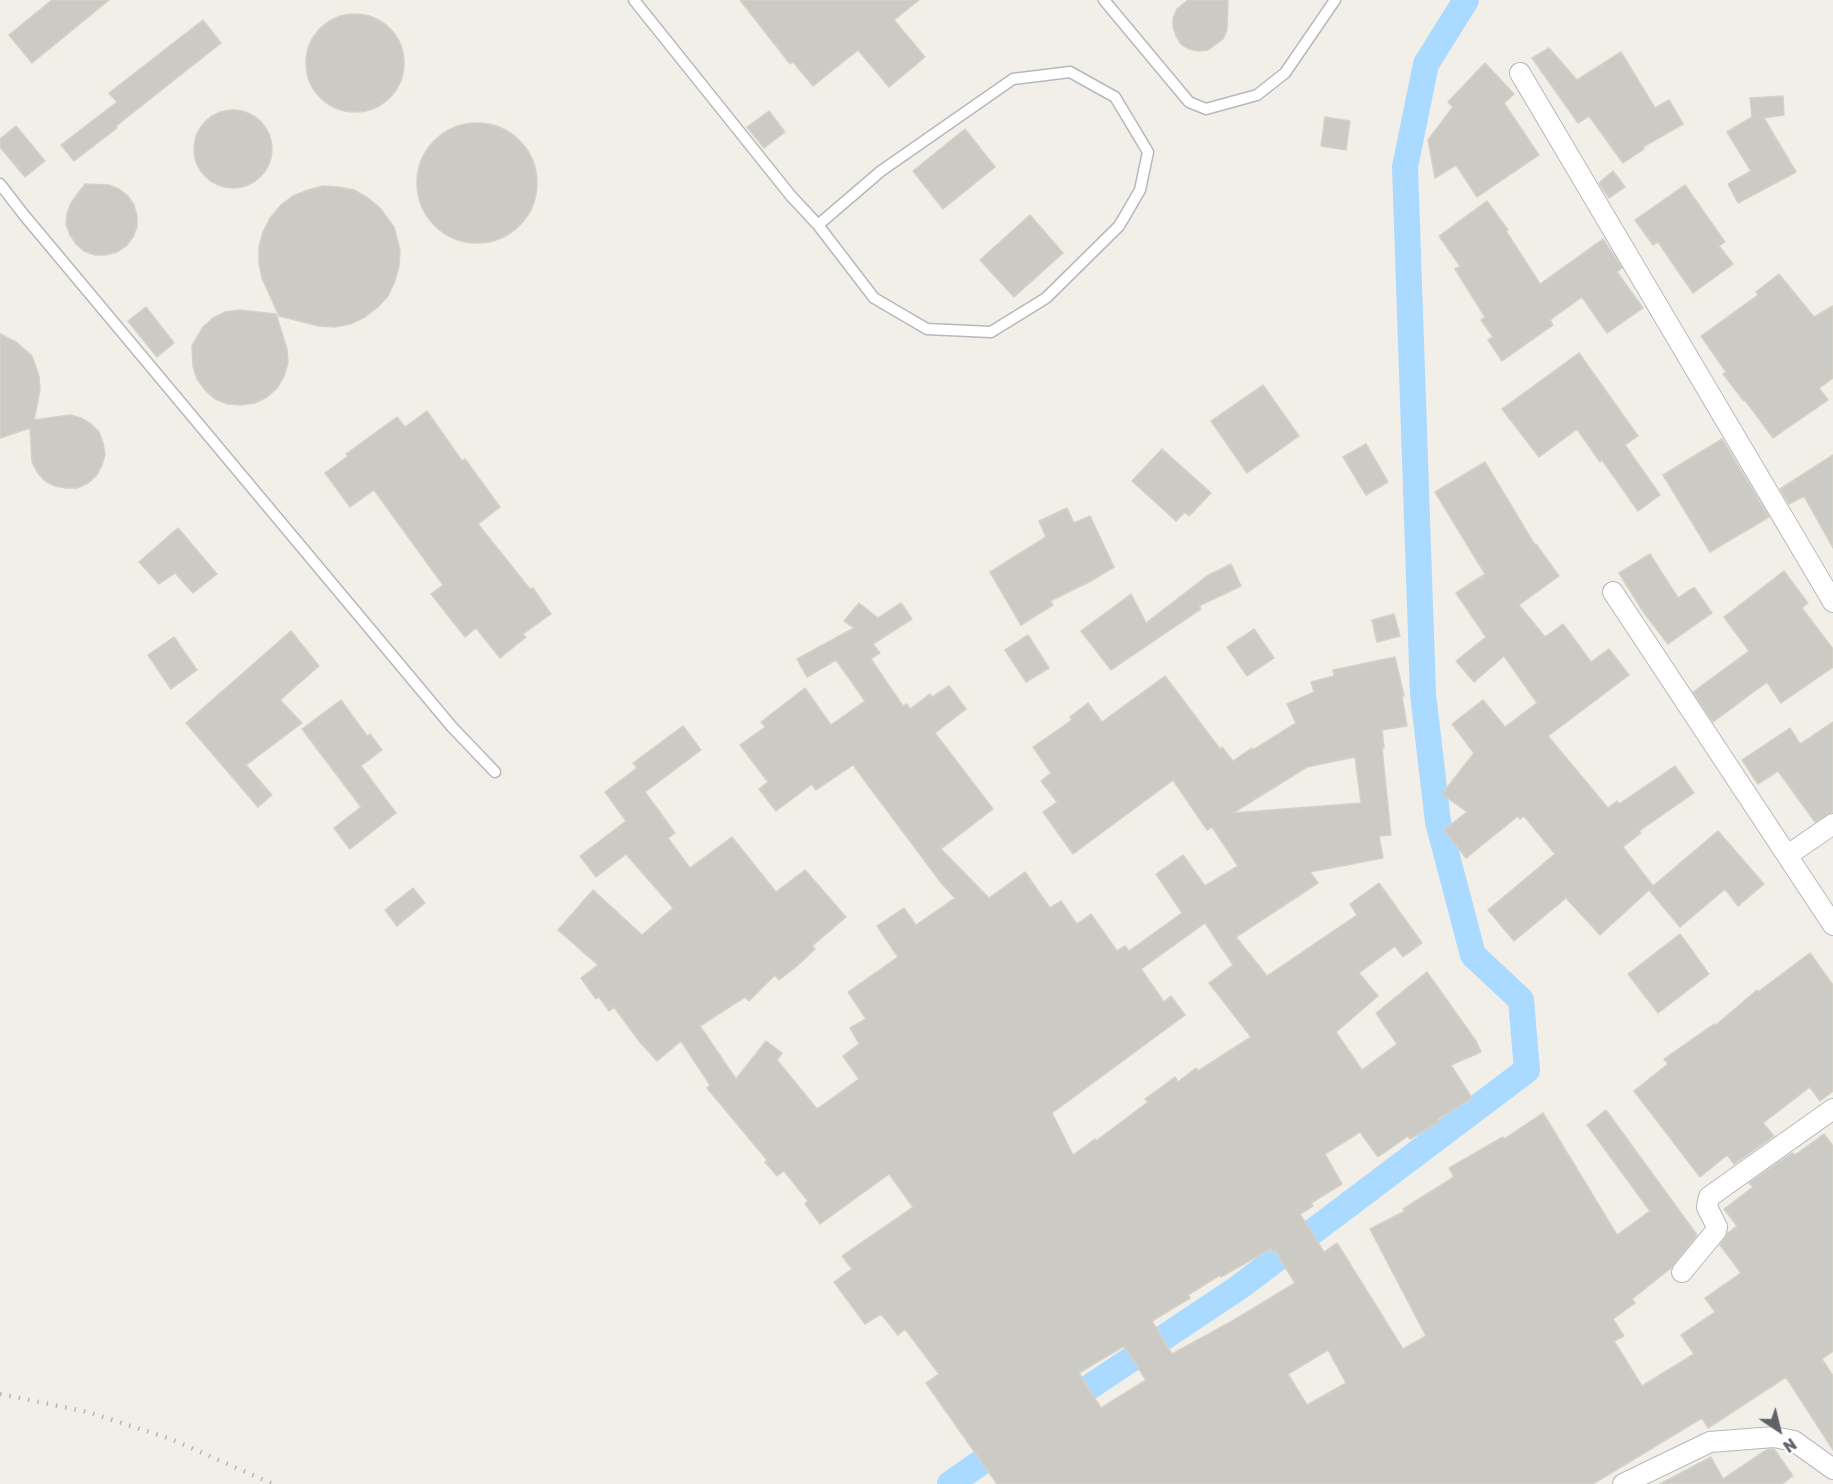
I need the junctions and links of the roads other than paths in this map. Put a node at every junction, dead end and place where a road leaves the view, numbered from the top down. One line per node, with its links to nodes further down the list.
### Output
1 (634, 0): 6 (lane)
2 (1104, 0): 3 (lane)
3 (1335, 0)
4 (1520, 73): 8 (street)
5 (0, 184): 9 (lane)
6 (818, 225): 6 (lane)
7 (1613, 592): 11 (street)
8 (1833, 602)
9 (495, 772)
10 (1833, 824): 11 (street)
11 (1788, 855): 12 (street)
12 (1833, 925)
13 (1833, 1109): 14 (street)
14 (1682, 1272)
15 (1833, 1469): 16 (street)
16 (1623, 1484)

